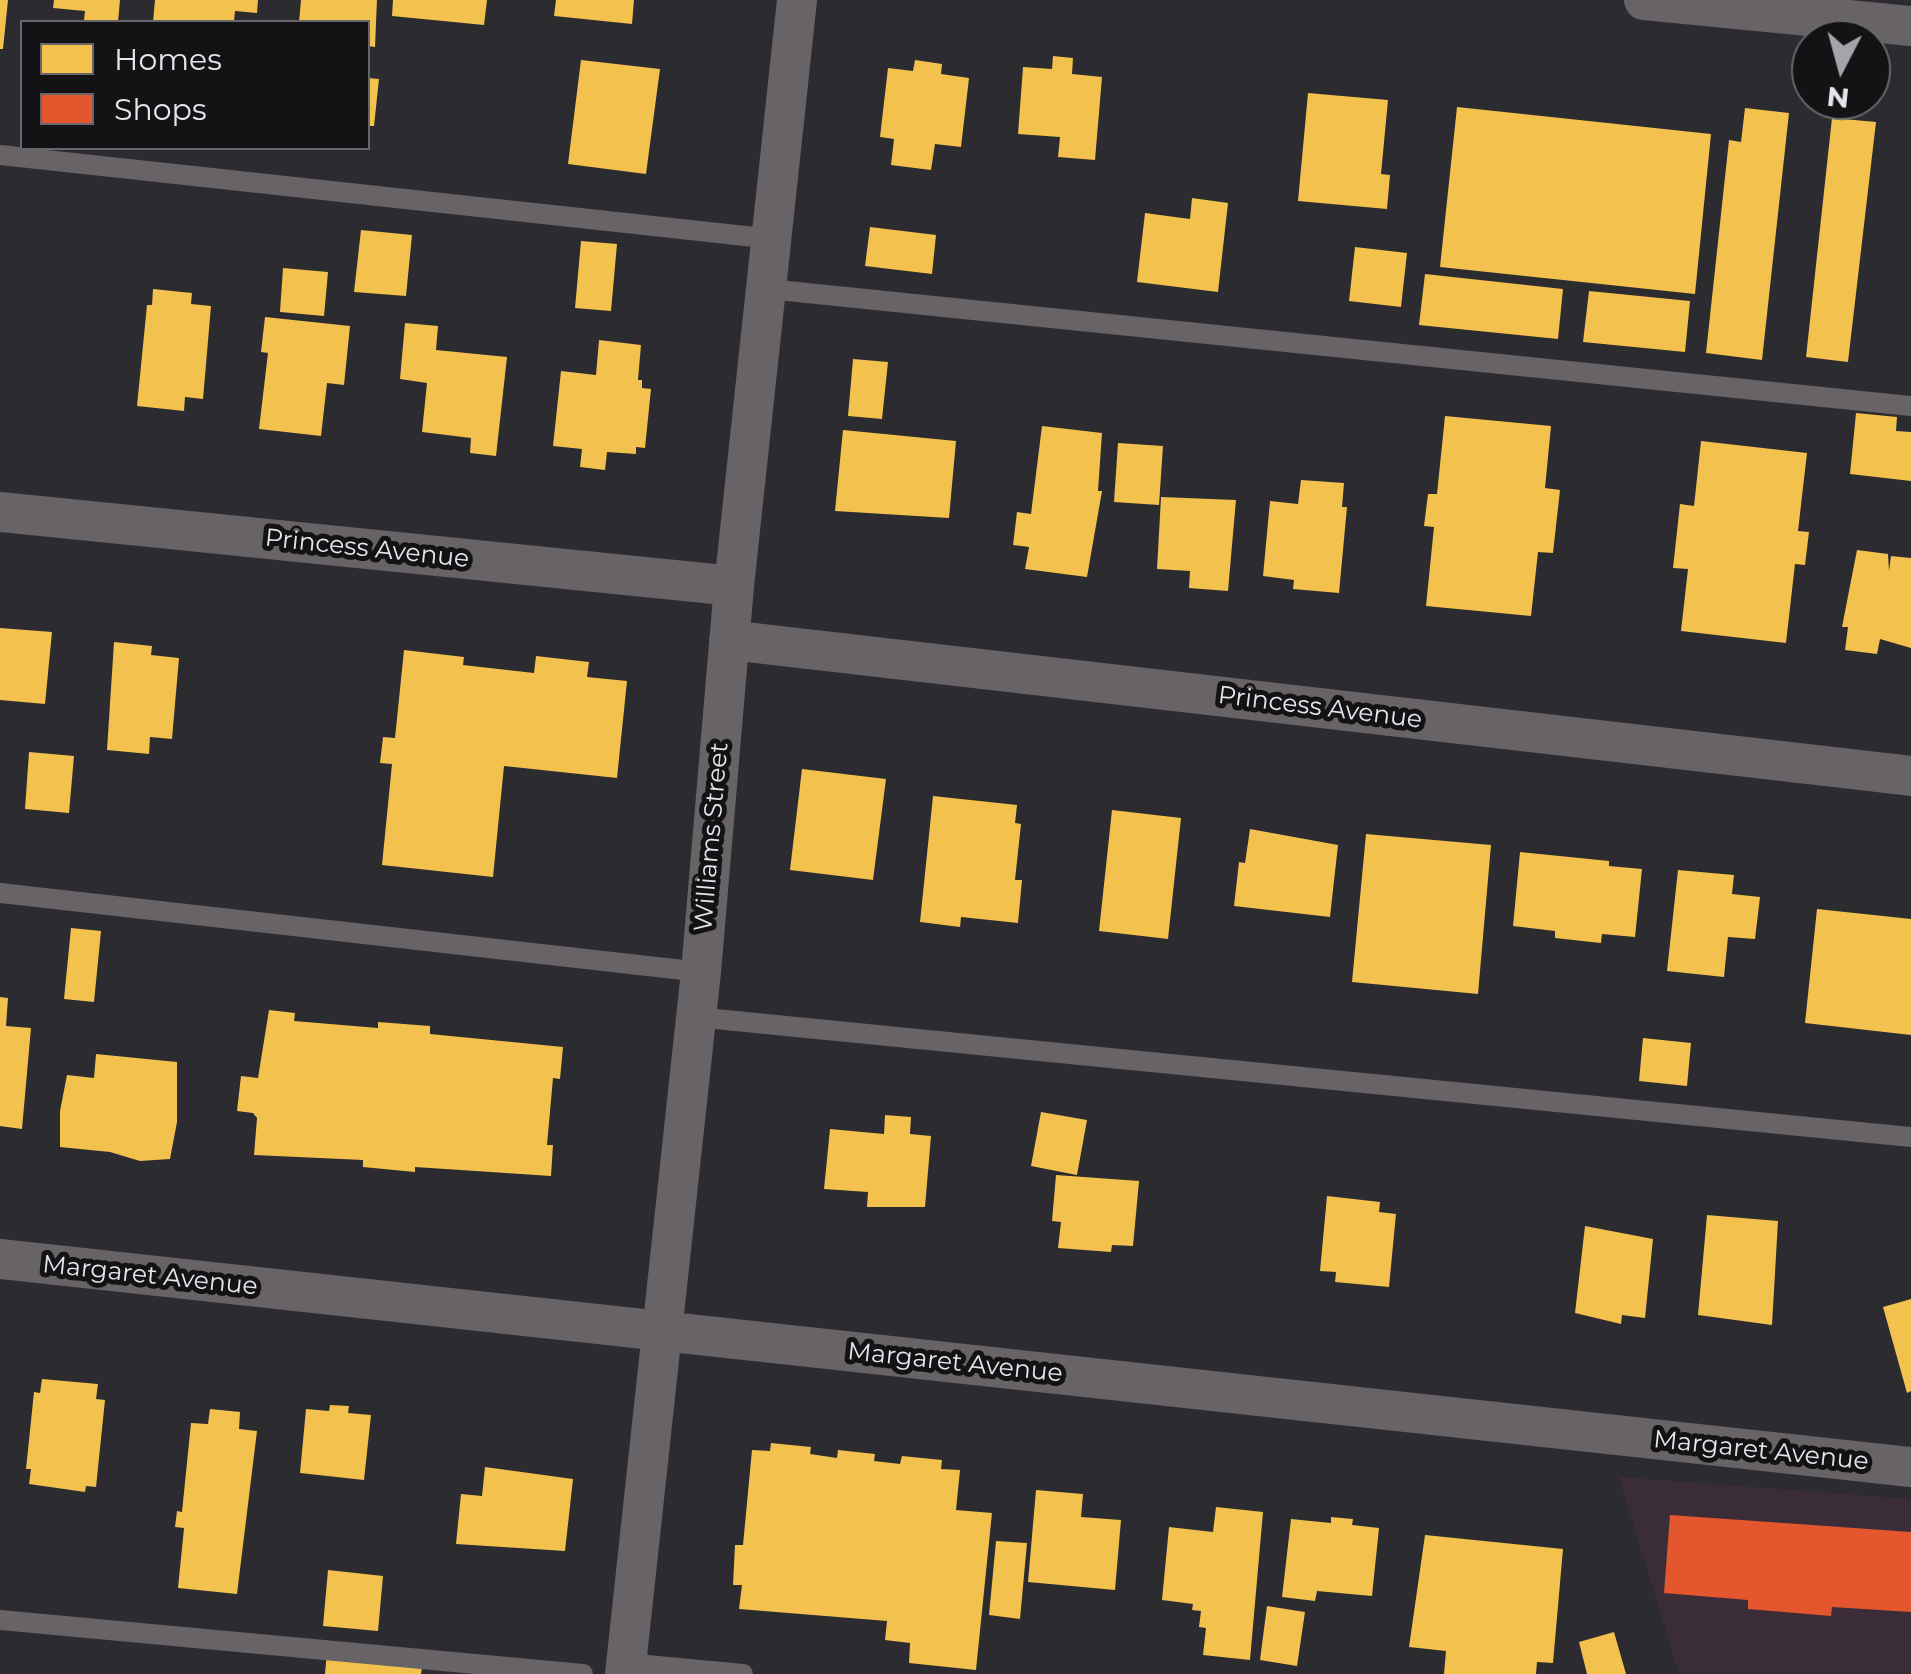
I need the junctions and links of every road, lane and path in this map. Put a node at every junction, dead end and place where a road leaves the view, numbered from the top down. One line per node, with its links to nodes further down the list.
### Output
1 (796, 0): 5 (street, Williams Street)
2 (1644, 0): 3 (street)
3 (1911, 26)
4 (0, 155): 5 (lane)
5 (773, 239): 6 (street, Williams Street)
6 (768, 289): 7 (lane); 9 (street, Williams Street)
7 (1911, 406)
8 (0, 512): 9 (street, Princess Avenue)
9 (734, 586): 10 (street, Williams Street)
10 (729, 640): 11 (street, Princess Avenue); 13 (street, Williams Street)
11 (1911, 776)
12 (0, 893): 13 (lane)
13 (700, 972): 14 (street, Williams Street)
14 (695, 1017): 15 (lane); 17 (street, Williams Street)
15 (1911, 1137)
16 (0, 1260): 17 (street, Margaret Avenue)
17 (662, 1332): 18 (street, Margaret Avenue); 20 (street, Williams Street)
18 (1911, 1467)
19 (0, 1620): 21 (lane)
20 (625, 1668): 22 (lane)
21 (582, 1674)
22 (743, 1674)

